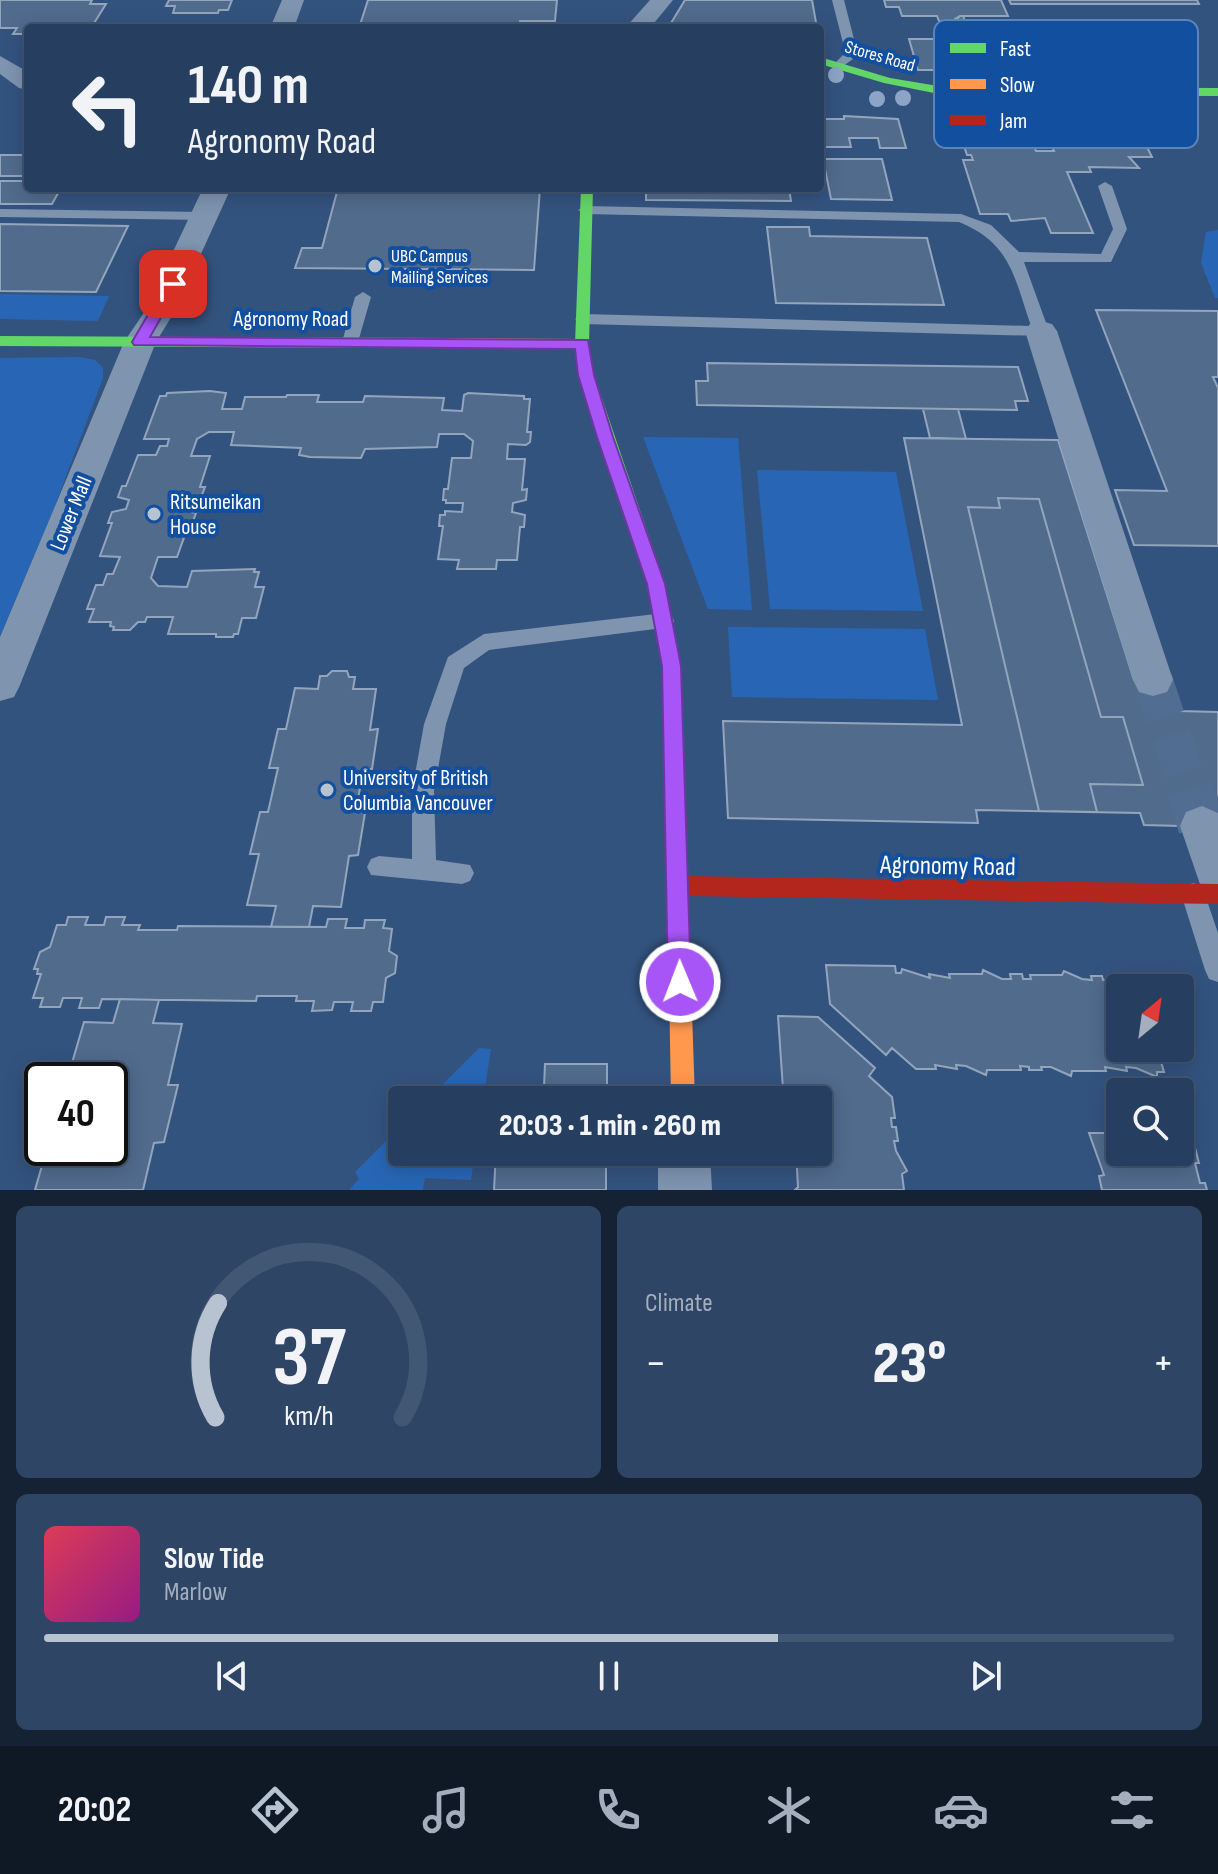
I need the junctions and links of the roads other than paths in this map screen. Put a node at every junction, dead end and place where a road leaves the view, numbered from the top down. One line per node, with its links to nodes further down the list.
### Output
1 (293, 0): 4 (street)
2 (662, 0): 5 (street)
3 (838, 0): 8 (lane)
4 (284, 24)
5 (641, 24)
6 (824, 61): 8 (street, Stores Road)
7 (0, 63): 9 (street)
8 (839, 65): 10 (street, Stores Road)
9 (24, 80)
10 (934, 89)
11 (1198, 92): 12 (street, Stores Road)
12 (1218, 92)
13 (1105, 186): 19 (lane)
14 (215, 192): 18 (street, Lower Mall)
15 (587, 192): 16 (street)
16 (585, 210): 19 (lane); 21 (street)
17 (0, 213): 18 (lane)
18 (205, 216): 24 (street, Lower Mall)
19 (1015, 257): 22 (lane)
20 (363, 297): 25 (lane)
21 (583, 319): 22 (lane); 26 (street)
22 (1041, 331): 28 (street)
23 (0, 341): 24 (street, Agronomy Road)
24 (140, 342): 25 (street, Agronomy Road); 29 (street, Lower Mall)
25 (350, 342): 26 (street, Agronomy Road)
26 (582, 344): 27 (street)
27 (664, 621): 32 (lane); 34 (street)
28 (1153, 680)
29 (0, 685)
30 (1202, 826): 35 (street)
31 (379, 867): 32 (lane)
32 (424, 870): 33 (lane)
33 (462, 873)
34 (677, 886): 35 (street, Agronomy Road); 37 (street)
35 (1210, 887): 36 (lane)
36 (1218, 970)
37 (683, 1086)
38 (684, 1166): 39 (street)
39 (685, 1190)

